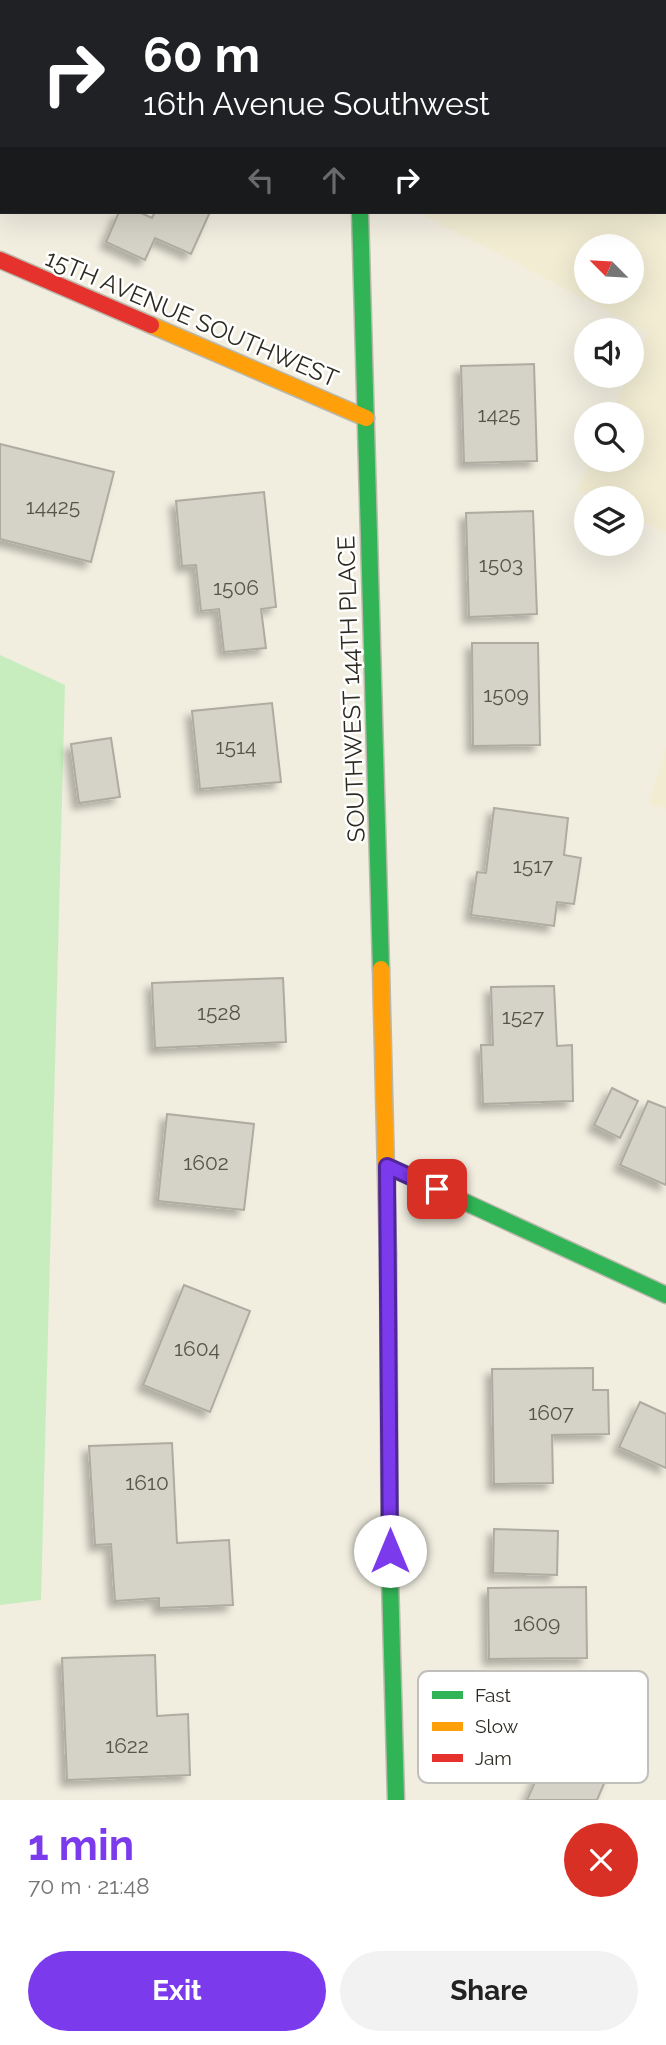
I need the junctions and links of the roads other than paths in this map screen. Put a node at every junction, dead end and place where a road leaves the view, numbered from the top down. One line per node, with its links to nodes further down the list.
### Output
1 (360, 214): 3 (street, SOUTHWEST 144TH PLACE)
2 (0, 260): 3 (street, 15TH AVENUE SOUTHWEST)
3 (366, 418): 4 (street, SOUTHWEST 144TH PLACE)
4 (387, 1166): 5 (street); 6 (street, SOUTHWEST 144TH PLACE)
5 (666, 1294)
6 (396, 1800)

